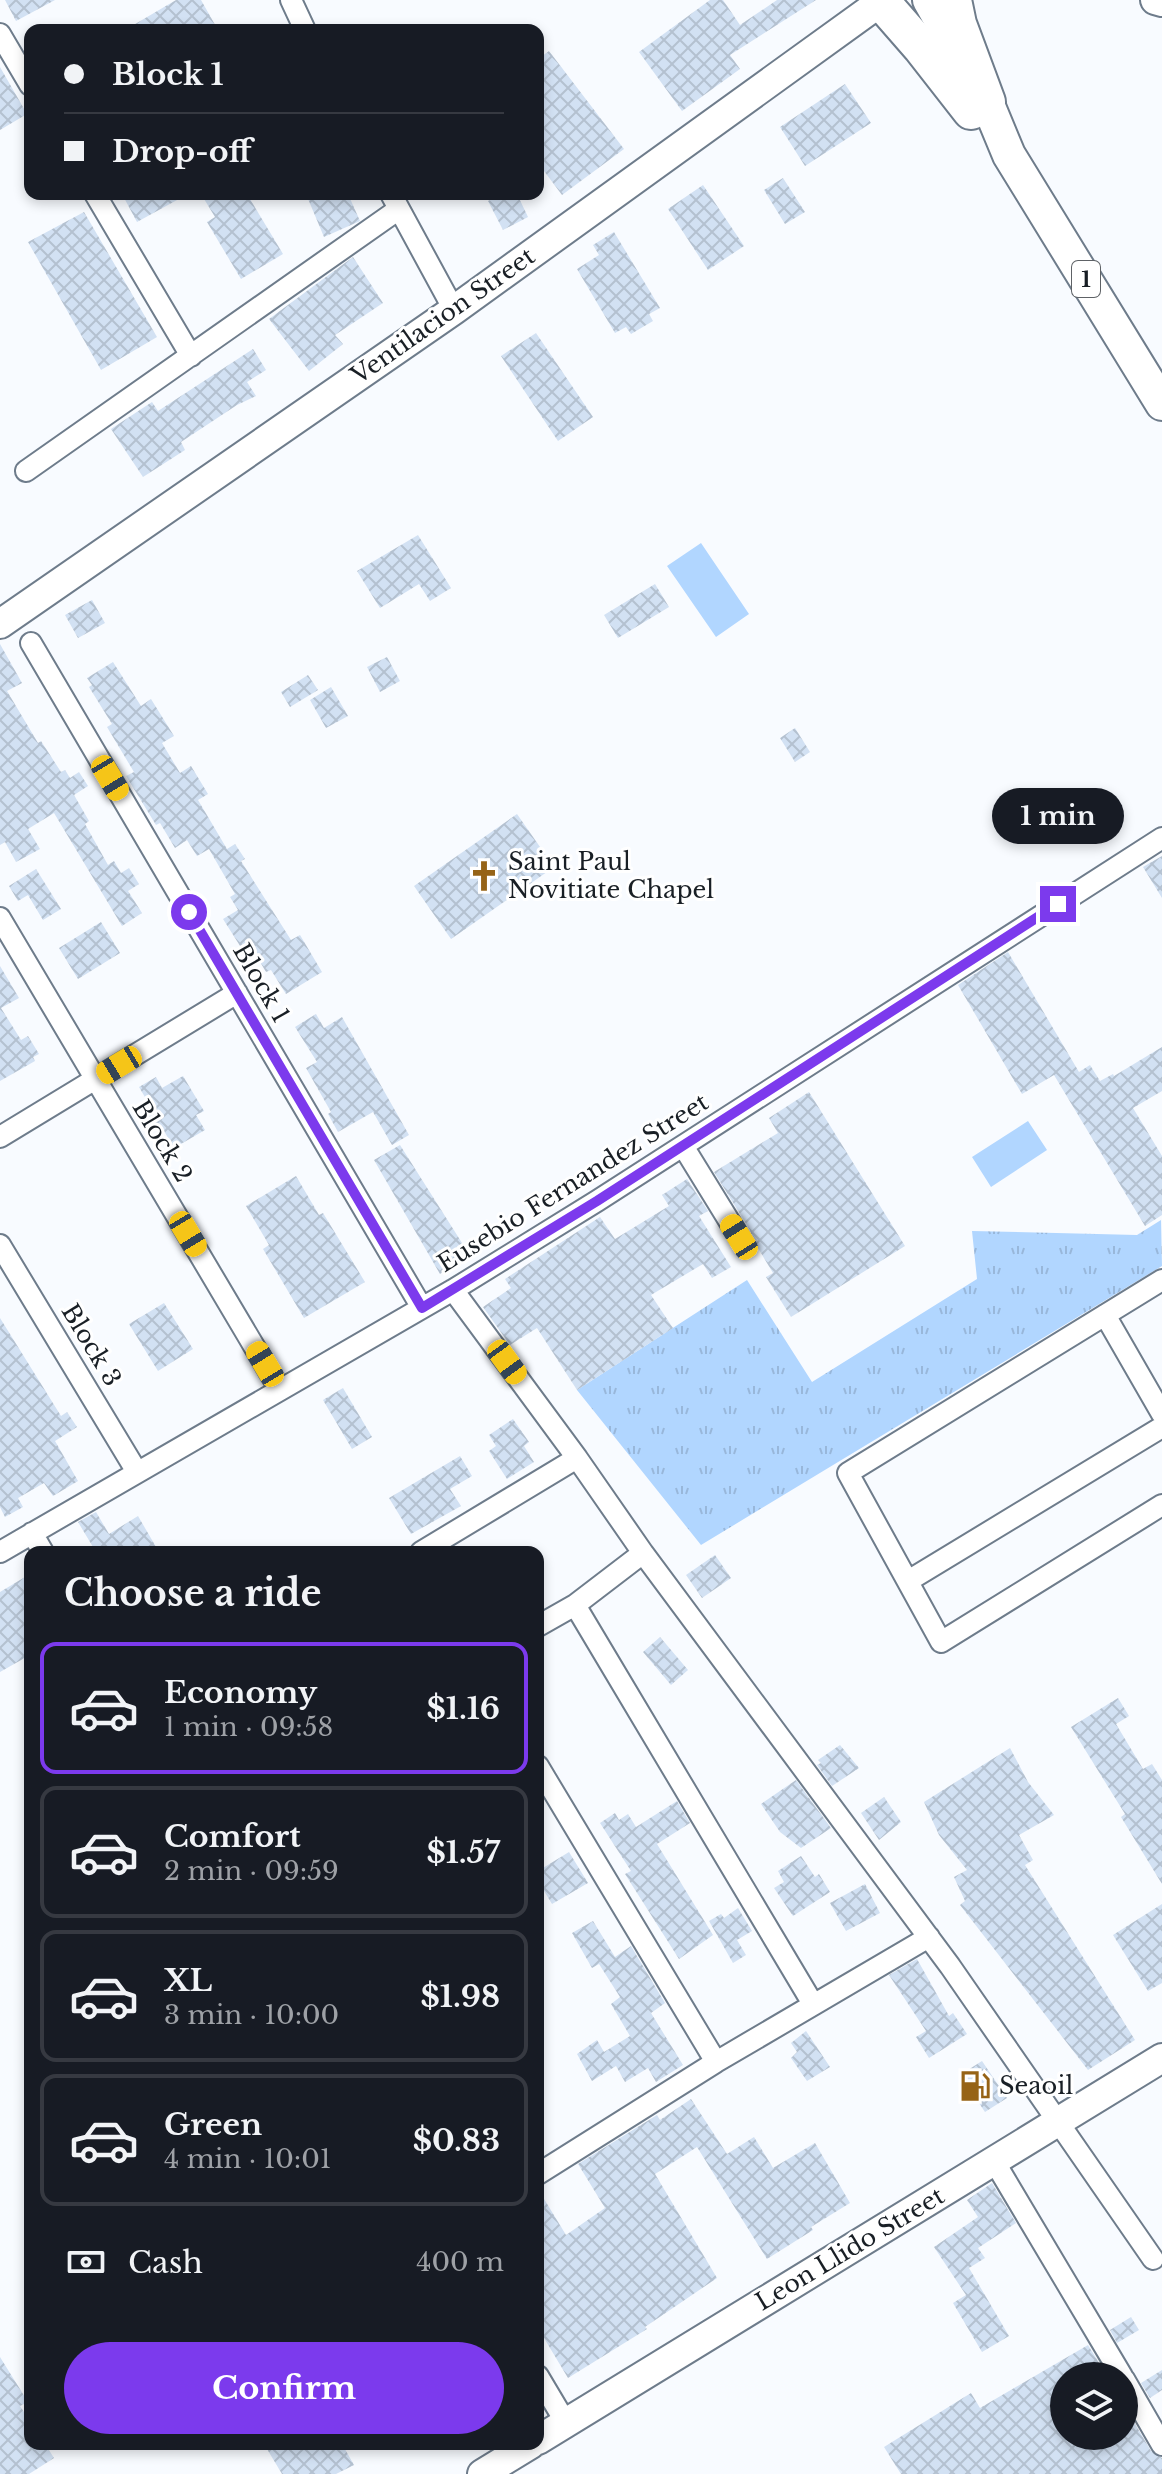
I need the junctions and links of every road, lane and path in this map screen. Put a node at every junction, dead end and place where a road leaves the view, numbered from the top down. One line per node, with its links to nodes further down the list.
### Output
1 (291, 0): 7 (street)
2 (889, 0): 10 (highway); 13 (street, Ventilacion Street)
3 (929, 0): 10 (main road, 1)
4 (953, 0): 10 (highway)
5 (1155, 0): 6 (street)
6 (1162, 2)
7 (302, 24)
8 (0, 34): 9 (street)
9 (24, 75)
10 (979, 106): 15 (main road, 1)
11 (99, 200): 14 (street)
12 (395, 201): 13 (street); 14 (street)
13 (454, 310): 17 (street, Ventilacion Street)
14 (191, 356): 16 (street)
15 (1162, 404)
16 (26, 471)
17 (0, 624)
18 (31, 643): 21 (street, Block 1)
19 (1162, 838): 24 (street, Eusebio Fernandez Street)
20 (0, 918): 22 (street, Block 2)
21 (237, 993): 22 (street); 29 (street, Block 1)
22 (95, 1079): 23 (street); 31 (street, Block 2)
23 (0, 1137)
24 (683, 1146): 25 (street); 28 (street, Eusebio Fernandez Street)
25 (739, 1237)
26 (0, 1245): 35 (street, Block 3)
27 (1162, 1280): 30 (street)
28 (453, 1290): 29 (street, Eusebio Fernandez Street); 34 (street)
29 (422, 1308): 31 (street, Eusebio Fernandez Street)
30 (1105, 1315): 32 (street); 42 (street)
31 (280, 1390): 35 (street, Eusebio Fernandez Street)
32 (1162, 1414)
33 (1162, 1427): 42 (street)
34 (577, 1458): 39 (street); 41 (street)
35 (137, 1472): 37 (street, Eusebio Fernandez Street)
36 (1162, 1505): 42 (street)
37 (32, 1533): 38 (street); 40 (street, Eusebio Fernandez Street)
38 (40, 1546)
39 (431, 1546)
40 (0, 1552)
41 (643, 1553): 43 (street); 46 (street)
42 (908, 1581)
43 (575, 1605): 44 (street); 47 (street)
44 (544, 1623)
45 (544, 1776): 49 (street)
46 (929, 1937): 47 (street); 50 (street)
47 (813, 2004): 49 (street)
48 (1162, 2058): 50 (street, Leon Llido Street)
49 (716, 2062): 52 (street)
50 (1059, 2121): 51 (street, Leon Llido Street); 53 (street)
51 (994, 2161): 54 (street); 57 (street, Leon Llido Street)
52 (544, 2170)
53 (1153, 2259)
54 (1113, 2362)
55 (544, 2386): 57 (street)
56 (1138, 2404): 59 (street)
57 (566, 2423): 58 (street, Leon Llido Street)
58 (544, 2436)
59 (1162, 2445)
60 (521, 2450): 61 (street)
61 (482, 2474)

